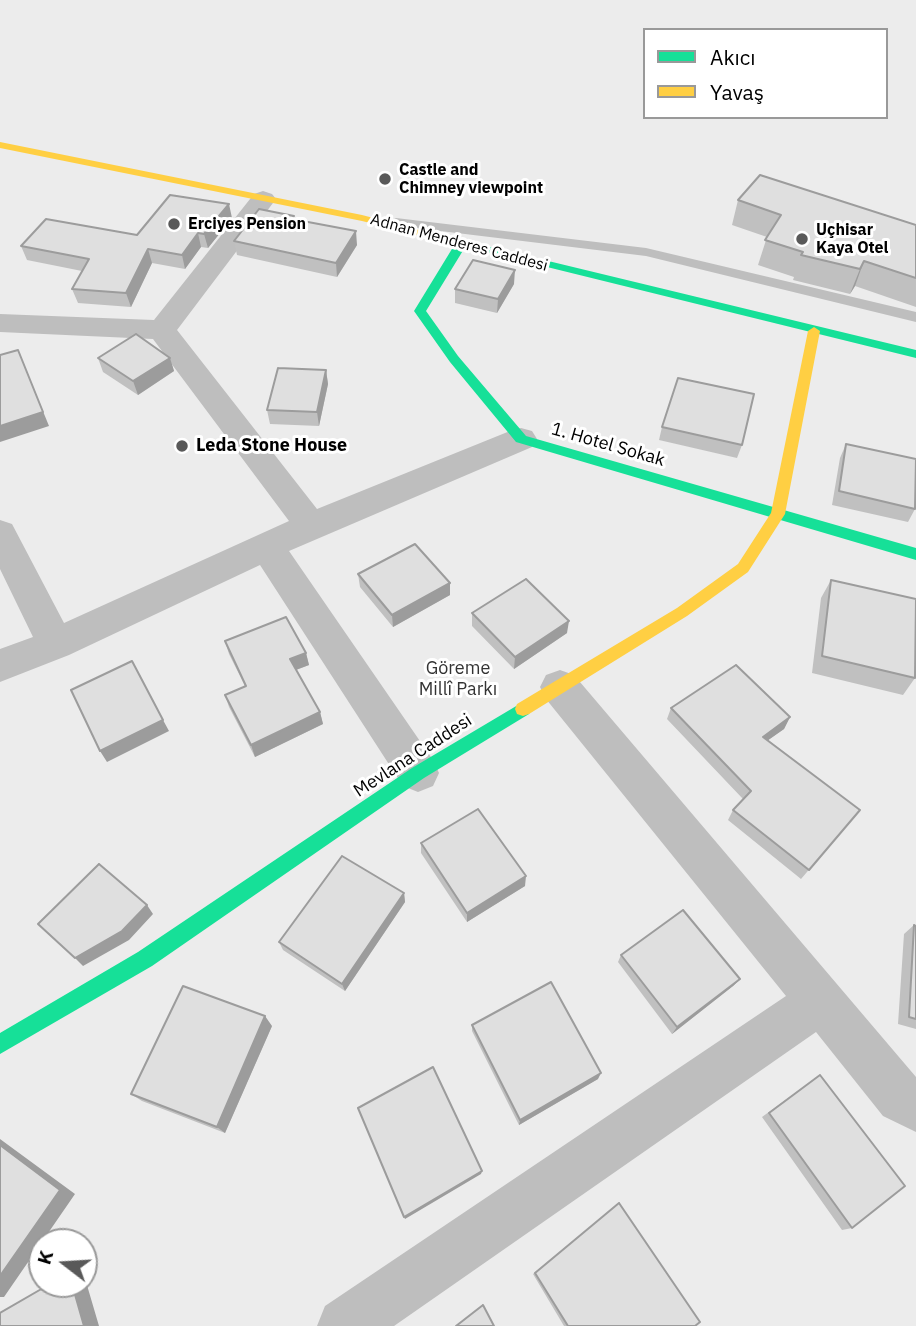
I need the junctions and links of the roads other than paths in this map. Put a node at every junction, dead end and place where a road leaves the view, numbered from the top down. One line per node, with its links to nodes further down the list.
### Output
1 (0, 145): 2 (street, Adnan Menderes Caddesi)
2 (263, 199): 3 (street, Adnan Menderes Caddesi); 7 (street)
3 (362, 218): 4 (street, Adnan Menderes Caddesi); 5 (lane)
4 (461, 244): 8 (street, Adnan Menderes Caddesi); 10 (street)
5 (916, 317)
6 (0, 323): 7 (street)
7 (162, 330): 12 (street)
8 (814, 331): 9 (street, Adnan Menderes Caddesi); 11 (street, Mevlana Caddesi)
9 (916, 354)
10 (521, 439): 11 (street, 1. Hotel Sokak); 12 (street)
11 (778, 514): 15 (street, 1. Hotel Sokak); 18 (street, Mevlana Caddesi)
12 (312, 526): 14 (street)
13 (0, 533): 16 (street)
14 (267, 547): 16 (street); 19 (street)
15 (916, 554)
16 (56, 644): 17 (street)
17 (0, 666)
18 (559, 687): 19 (street, Mevlana Caddesi); 20 (street)
19 (418, 773): 21 (street, Mevlana Caddesi)
20 (820, 1001): 22 (street); 23 (street)
21 (0, 1044)
22 (916, 1107)
23 (345, 1326)

